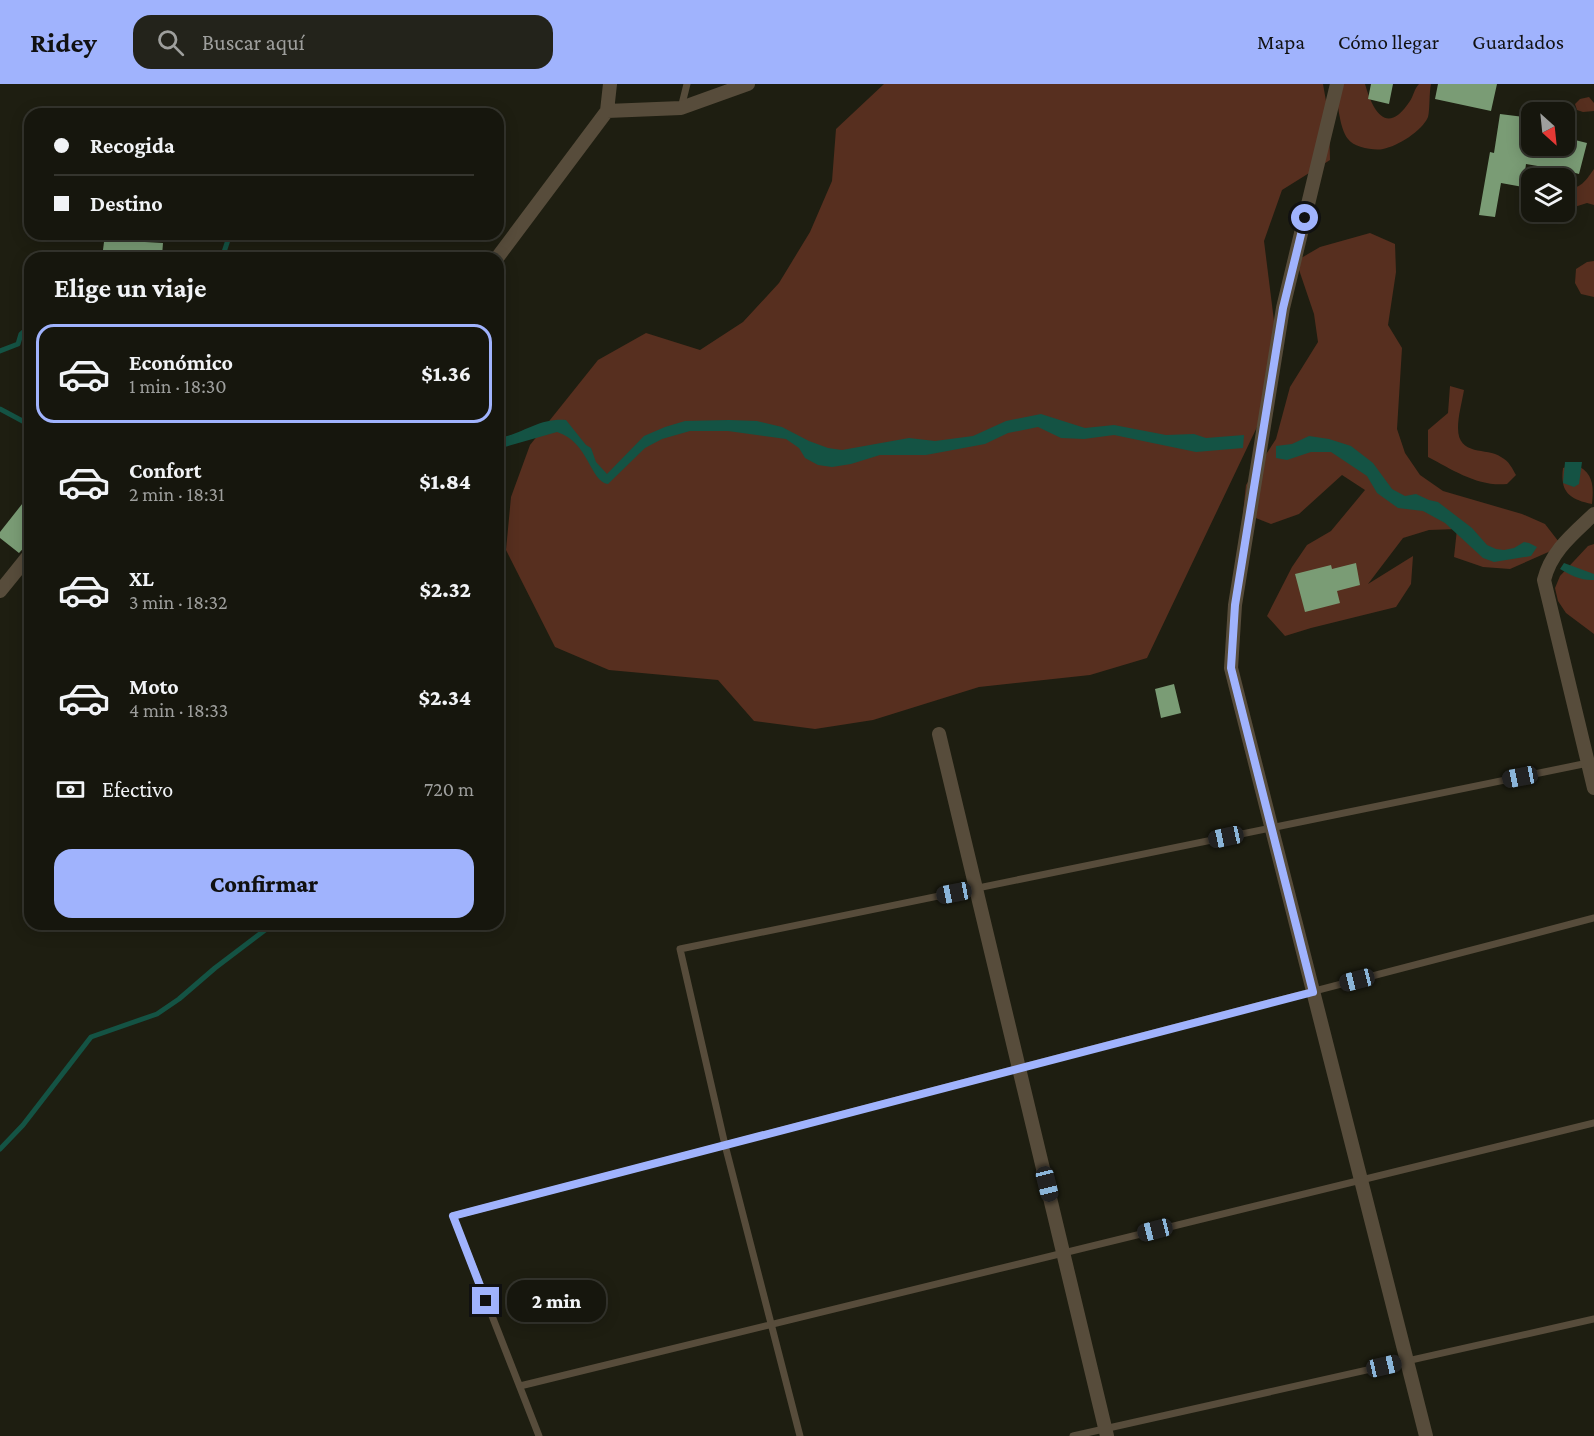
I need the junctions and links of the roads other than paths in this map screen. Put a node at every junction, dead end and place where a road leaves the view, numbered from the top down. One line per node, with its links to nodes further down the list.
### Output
1 (610, 84): 6 (street)
2 (687, 84): 5 (lane)
3 (748, 84): 5 (street)
4 (1337, 84): 14 (street)
5 (681, 108): 6 (street)
6 (608, 111): 7 (street)
7 (502, 252)
8 (1594, 514): 12 (street)
9 (24, 561): 10 (street)
10 (0, 591)
11 (939, 734): 15 (street)
12 (1588, 763): 13 (street); 14 (lane)
13 (1594, 788)
14 (1272, 828): 15 (lane); 17 (street)
15 (976, 888): 18 (street); 20 (lane)
16 (1594, 918): 17 (lane)
17 (1313, 992): 18 (lane); 21 (street)
18 (1019, 1068): 20 (lane); 22 (street)
19 (1594, 1123): 21 (lane)
20 (725, 1145): 24 (lane); 26 (lane)
21 (1361, 1180): 22 (lane); 25 (street)
22 (1063, 1253): 24 (lane); 27 (street)
23 (1594, 1319): 25 (lane)
24 (771, 1325): 26 (lane); 29 (lane)
25 (1407, 1361): 27 (lane); 31 (street)
26 (520, 1386): 28 (lane)
27 (1106, 1432): 30 (lane)
28 (539, 1436)
29 (800, 1436)
30 (1073, 1436)
31 (1426, 1436)

